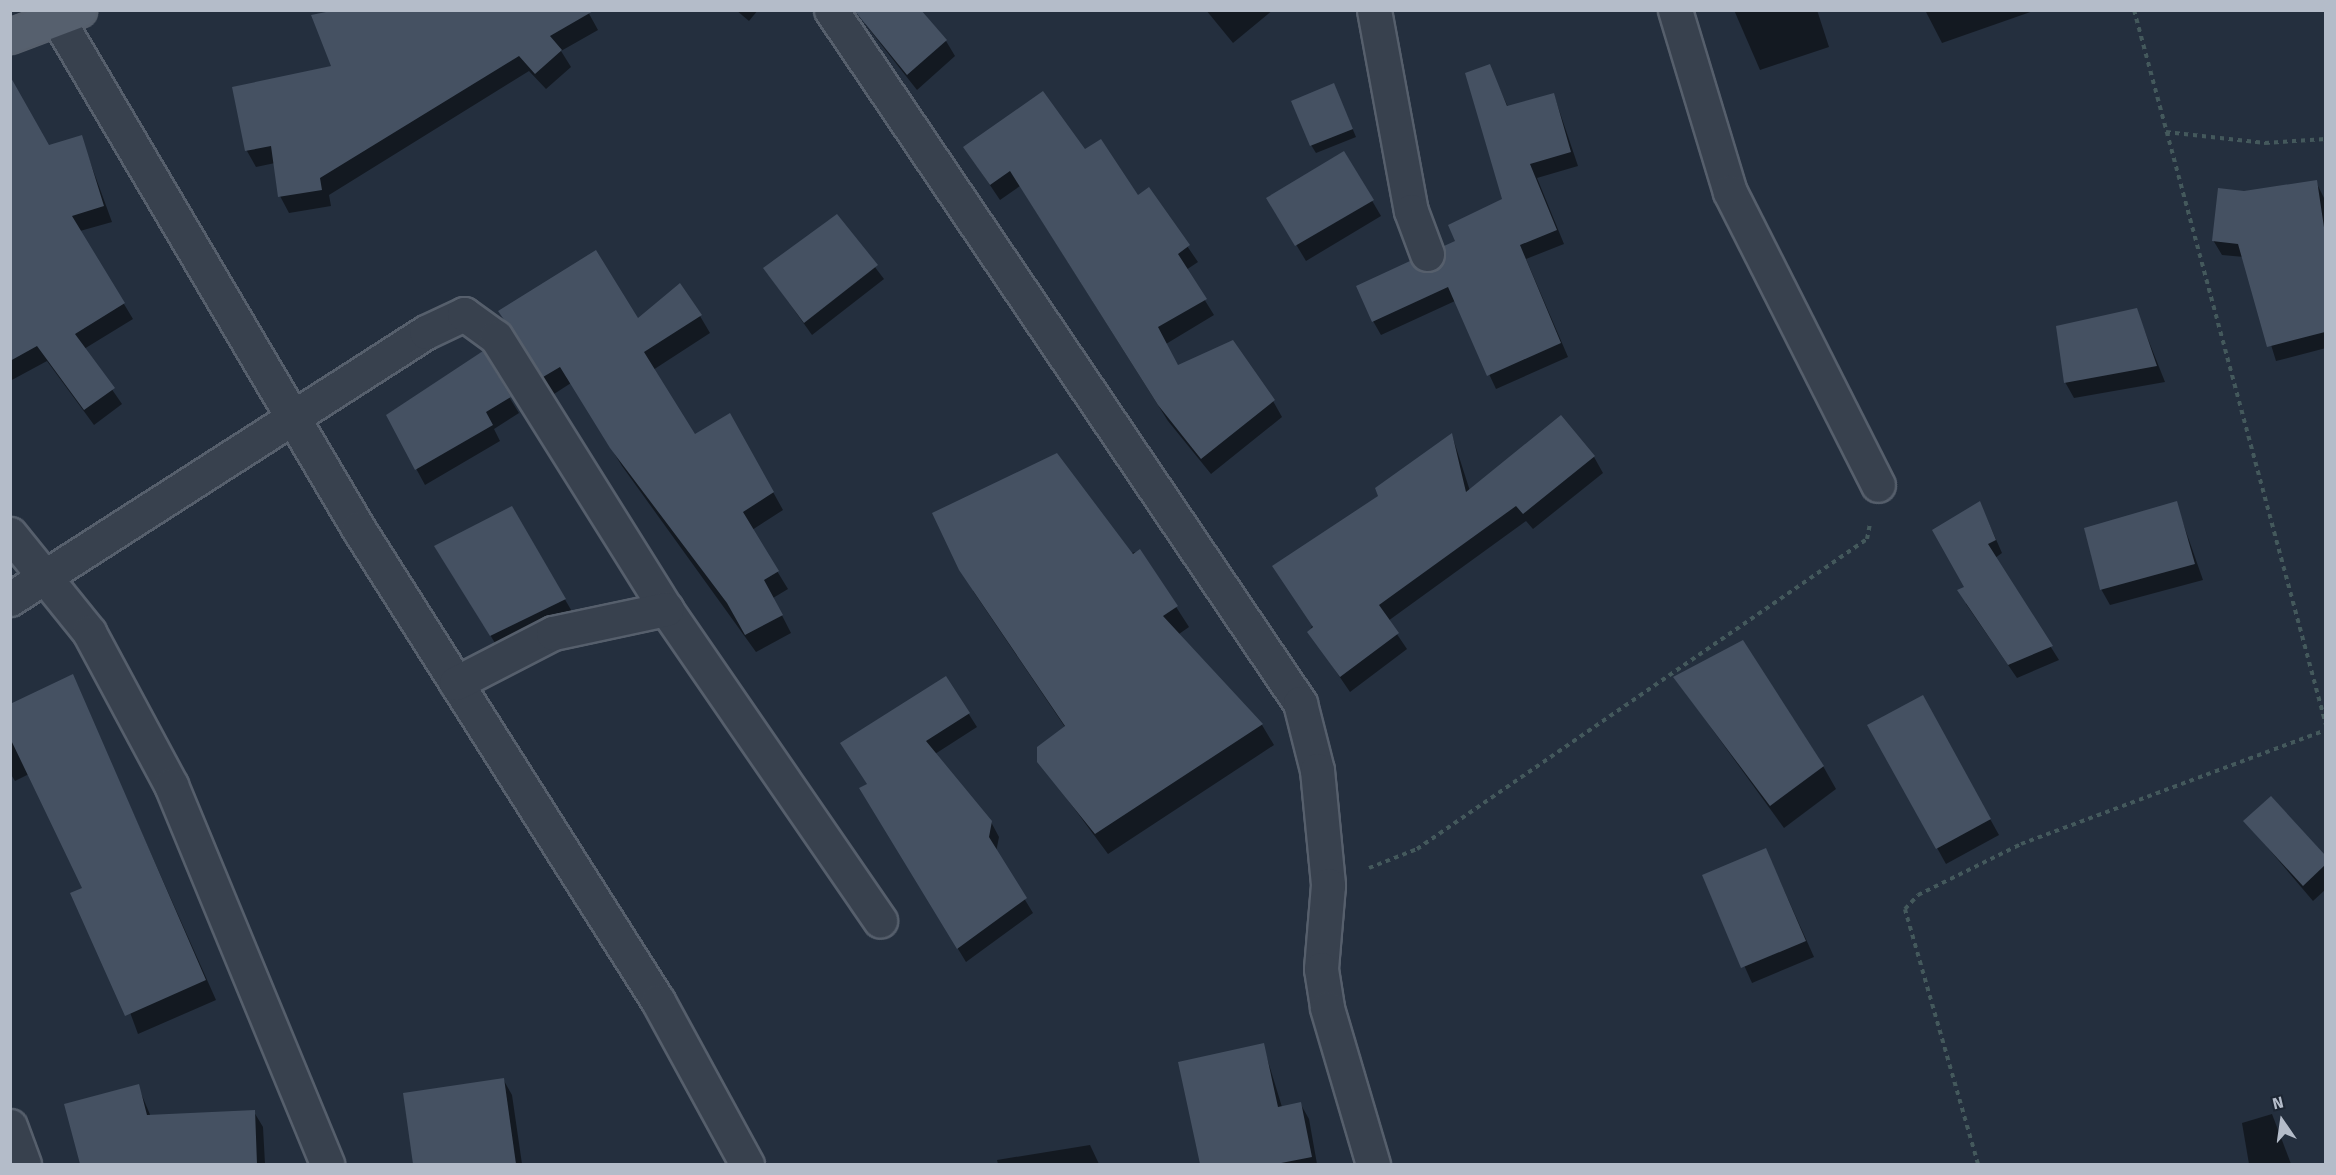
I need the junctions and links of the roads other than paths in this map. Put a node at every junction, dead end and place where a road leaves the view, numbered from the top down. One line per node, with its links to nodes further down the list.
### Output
1 (831, 10): 19 (street)
2 (1374, 10): 6 (street)
3 (1675, 10): 8 (street)
4 (68, 14): 5 (main road); 7 (street)
5 (10, 36)
6 (1427, 254)
7 (292, 418): 10 (street); 12 (street); 13 (street)
8 (1878, 485)
9 (10, 534): 10 (street)
10 (46, 578): 11 (street); 17 (street)
11 (10, 599)
12 (666, 609): 13 (street); 14 (street)
13 (456, 683): 18 (street)
14 (880, 920)
15 (10, 1126): 16 (street)
16 (24, 1164)
17 (327, 1164)
18 (747, 1164)
19 (1373, 1164)

